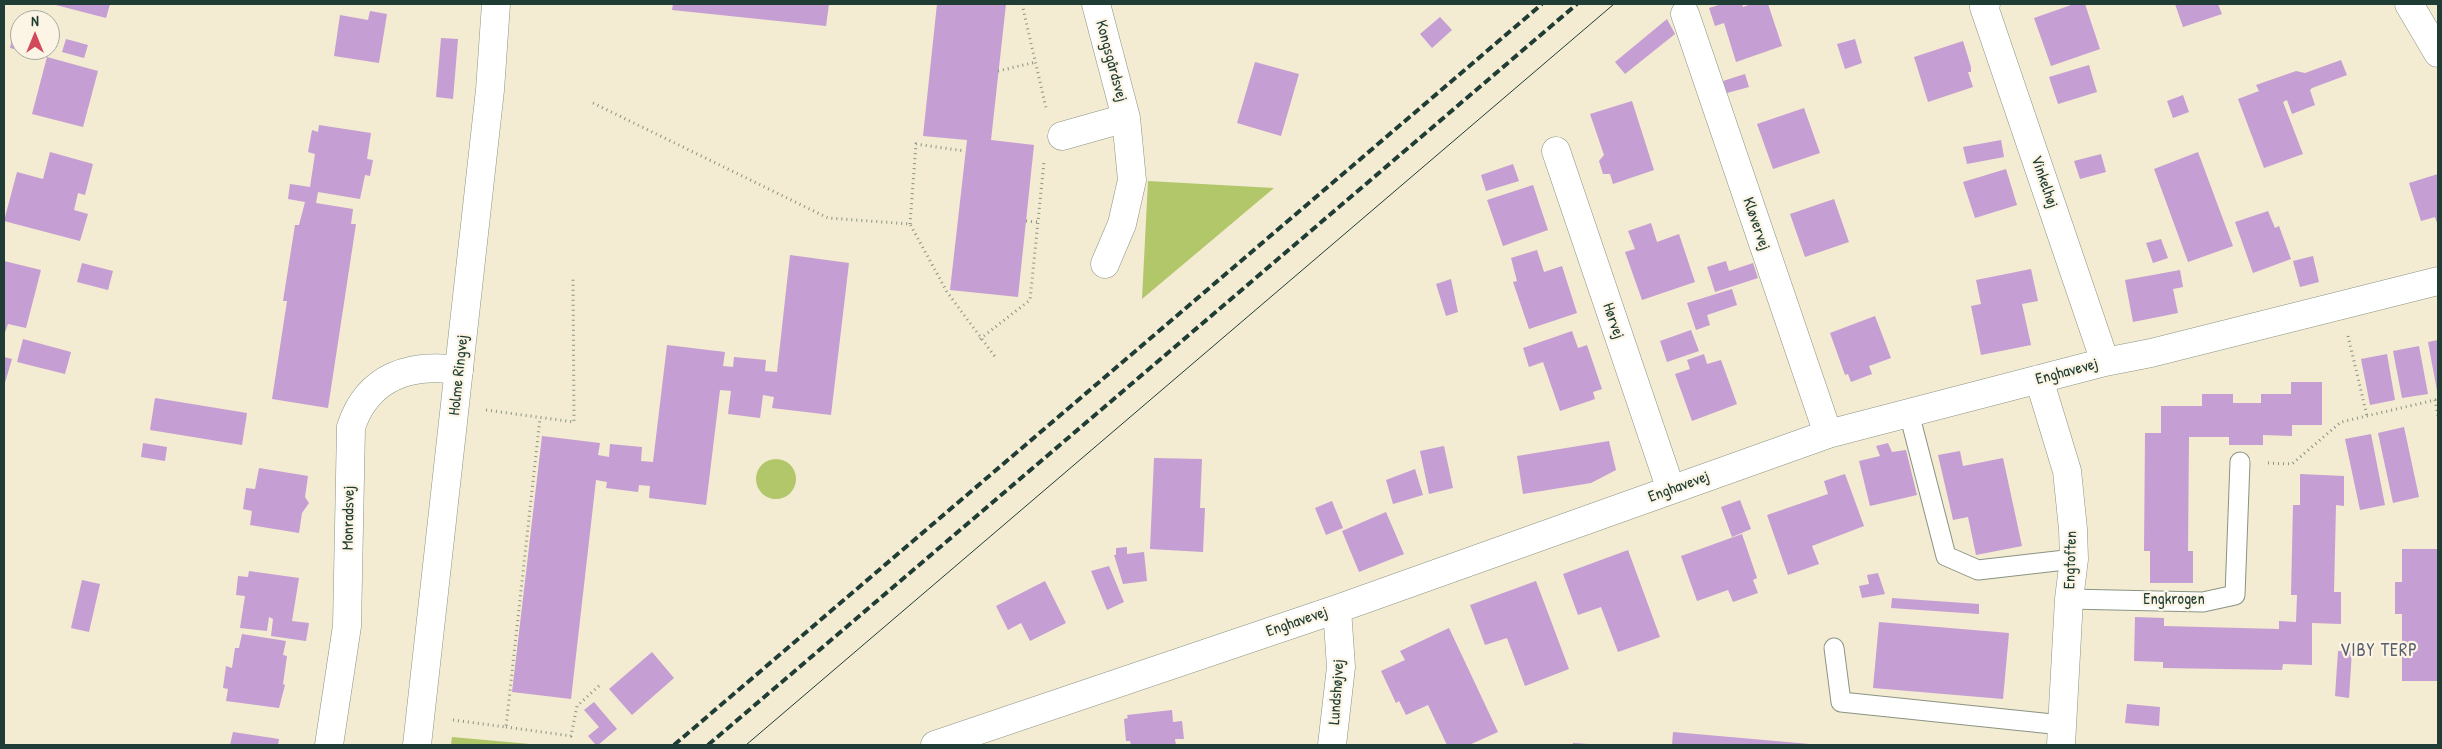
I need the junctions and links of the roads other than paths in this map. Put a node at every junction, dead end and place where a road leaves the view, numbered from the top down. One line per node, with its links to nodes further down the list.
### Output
1 (496, 4): 13 (street, Holme Ringvej)
2 (1096, 4): 7 (street, Kongsgårdsvej)
3 (1986, 4): 12 (street, Vinkelhøj)
4 (2409, 4): 6 (street)
5 (1685, 14): 16 (street, Kløvervej)
6 (2438, 53)
7 (1126, 118): 8 (street, Kongsgårdsvej); 10 (street, Kongsgårdsvej)
8 (1062, 136)
9 (1556, 151): 18 (street, Hørvej)
10 (1105, 264)
11 (2438, 281): 12 (street, Enghavevej)
12 (2105, 362): 14 (street, Enghavevej)
13 (459, 370): 24 (street, Monradsvej); 25 (street, Holme Ringvej)
14 (2039, 379): 15 (street, Enghavevej); 19 (street, Engtoften)
15 (1909, 413): 16 (street, Enghavevej); 19 (lane)
16 (1828, 434): 18 (street, Enghavevej)
17 (2240, 462): 20 (lane, Engkrogen)
18 (1671, 490): 21 (street, Enghavevej)
19 (2074, 559): 20 (street, Engtoften)
20 (2070, 599): 23 (street, Engtoften)
21 (1337, 609): 26 (street, Enghavevej); 27 (street, Lundshøjvej)
22 (1834, 648): 23 (lane)
23 (2062, 735)
24 (329, 745)
25 (417, 745)
26 (935, 745)
27 (1332, 745)

